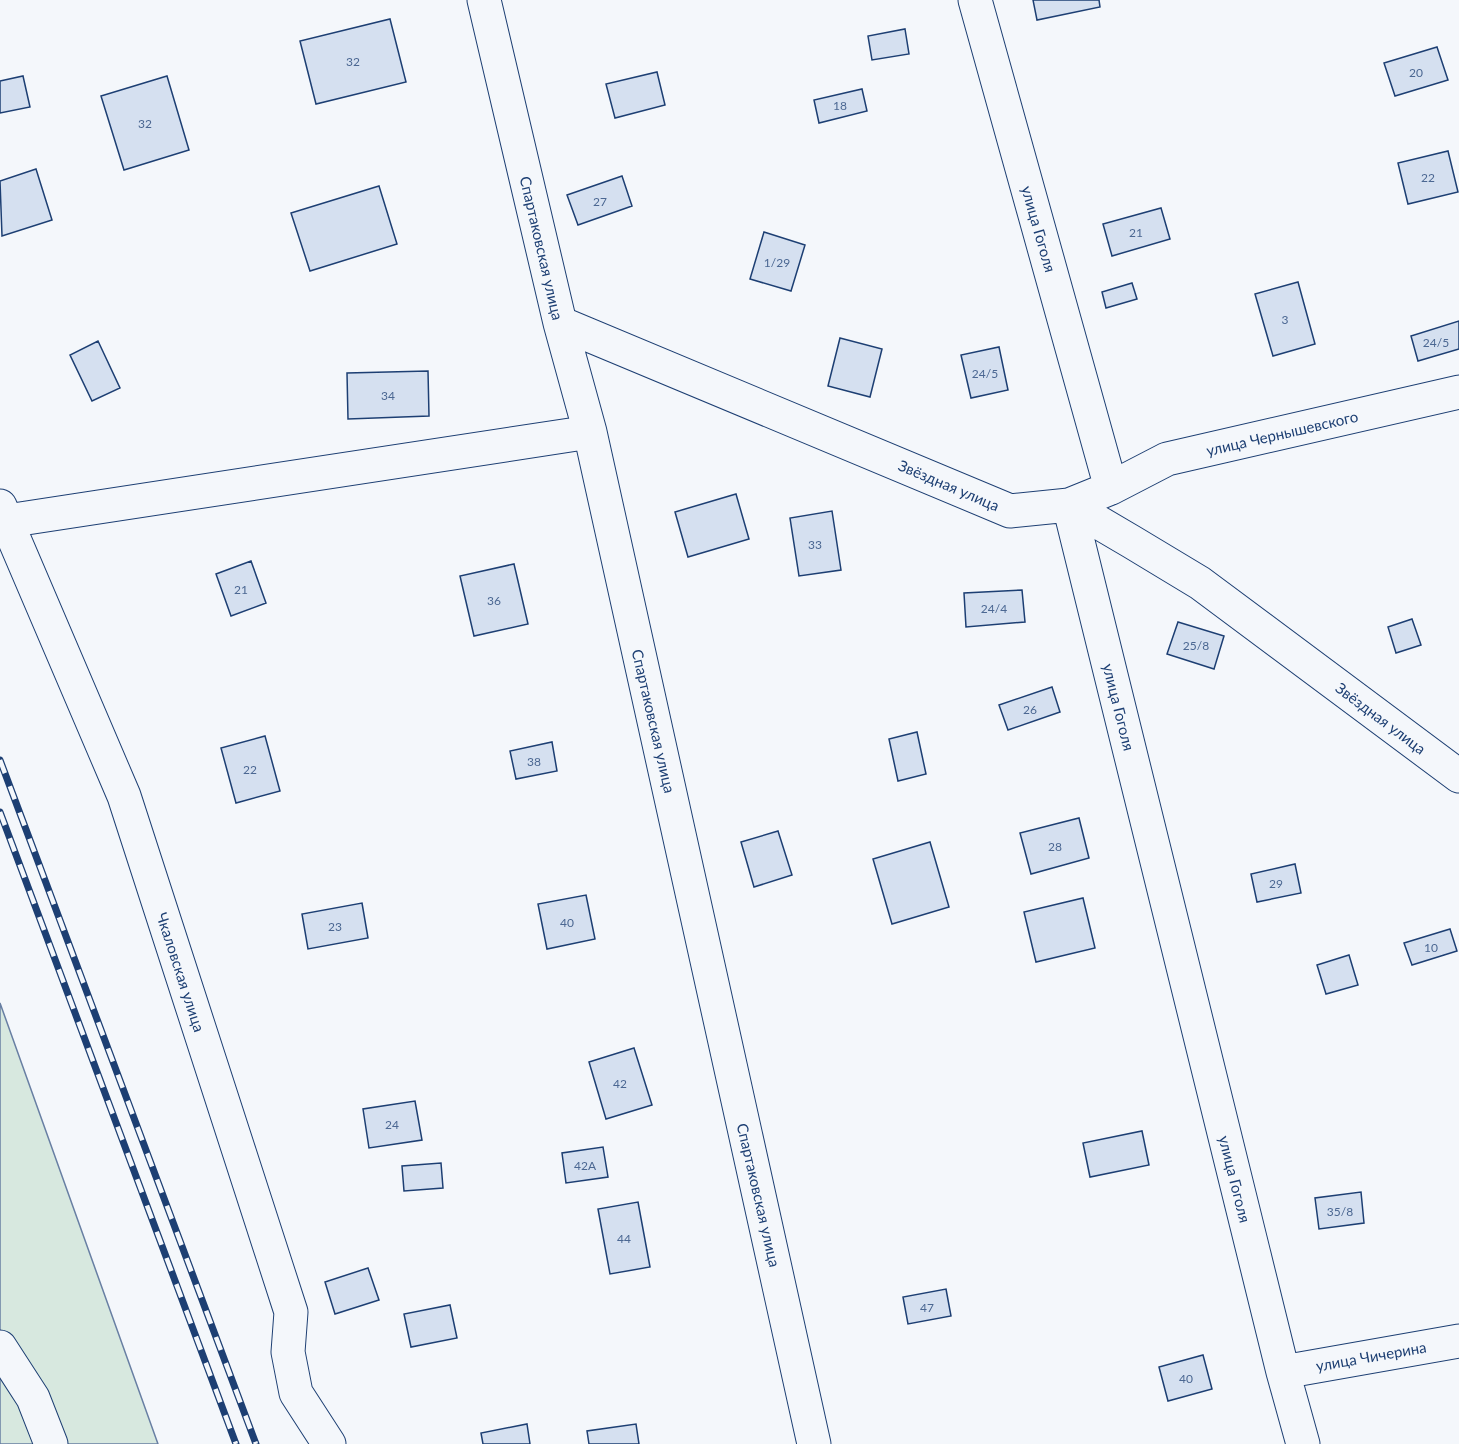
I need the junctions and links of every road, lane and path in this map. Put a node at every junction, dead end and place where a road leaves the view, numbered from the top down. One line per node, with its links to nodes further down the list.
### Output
1 (484, 0): 3 (street, Спартаковская улица)
2 (975, 0): 6 (street, улица Гоголя)
3 (560, 323): 5 (street, Спартаковская улица); 7 (street, Звёздная улица)
4 (1459, 392): 6 (street, улица Чернышевского)
5 (590, 432): 8 (street); 15 (street, Спартаковская улица)
6 (1111, 488): 7 (street)
7 (1069, 505): 9 (street, Звёздная улица); 12 (street, улица Гоголя)
8 (3, 514): 14 (street, Чкаловская улица)
9 (1459, 776)
10 (1459, 1341): 12 (street, улица Чичерина)
11 (0, 1347): 13 (street)
12 (1283, 1372): 16 (street, улица Гоголя)
13 (51, 1444)
14 (329, 1444)
15 (814, 1444)
16 (1303, 1444)

